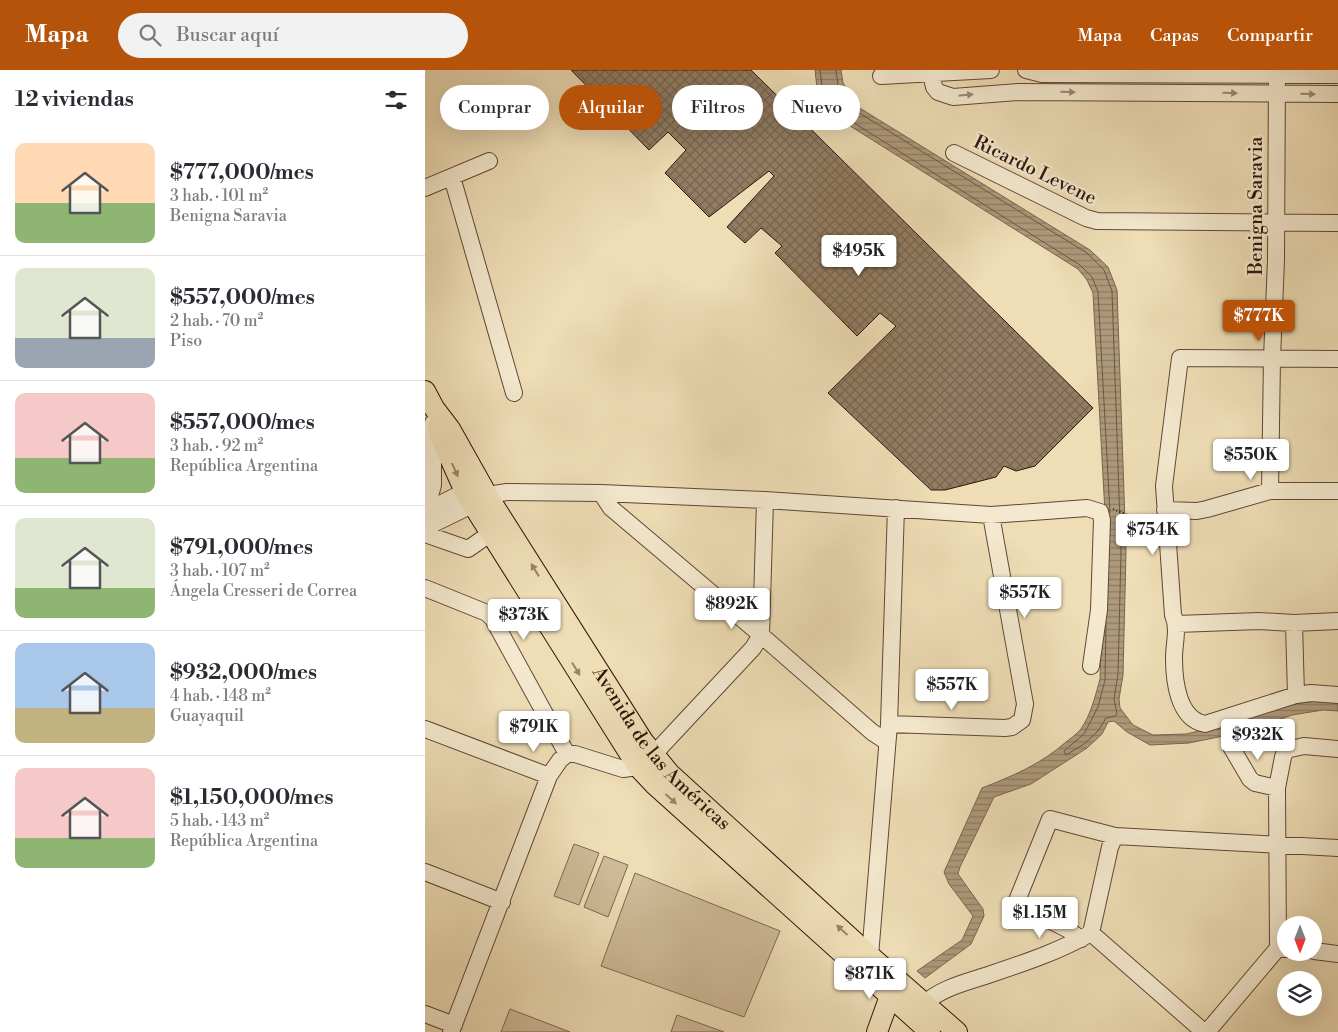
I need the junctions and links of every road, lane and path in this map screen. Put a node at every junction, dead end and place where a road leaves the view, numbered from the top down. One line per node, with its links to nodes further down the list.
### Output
1 (991, 70): 4 (street)
2 (1025, 70): 3 (street)
3 (1277, 73): 5 (street); 7 (street, Benigna Saravia)
4 (931, 74): 6 (street); 7 (street, one-way to 7)
5 (1338, 75)
6 (881, 76)
7 (1277, 93): 8 (street, one-way to 8); 13 (street, Benigna Saravia)
8 (1338, 94)
9 (954, 153): 13 (street, Ricardo Levene)
10 (489, 161): 11 (street)
11 (452, 177): 12 (street); 17 (street)
12 (425, 188)
13 (1275, 223): 14 (street, Ricardo Levene); 15 (street, Benigna Saravia)
14 (1338, 224)
15 (1272, 358): 16 (street); 21 (street, Benigna Saravia); 27 (street)
16 (1338, 359)
17 (514, 393)
18 (429, 400): 19 (street); 23 (main road, Avenida de las Américas)
19 (429, 483): 28 (street)
20 (1338, 491): 21 (street)
21 (1270, 492): 27 (street)
22 (601, 493): 23 (street); 24 (street); 38 (street)
23 (476, 498): 28 (street); 31 (street); 32 (main road, Avenida de las Américas); 48 (main road, Avenida de las Américas, one-way to 23)
24 (765, 500): 26 (street); 38 (street)
25 (1108, 507): 30 (path)
26 (896, 508): 29 (street); 42 (street)
27 (1165, 510): 37 (street)
28 (425, 514)
29 (991, 515): 39 (street); 42 (street)
30 (1138, 521)
31 (425, 528)
32 (491, 533): 33 (street); 49 (main road, Avenida de las Américas, one-way to 49)
33 (425, 534)
34 (425, 588): 47 (street)
35 (1338, 621): 36 (street)
36 (1294, 623): 37 (street); 41 (street)
37 (1177, 624): 41 (street)
38 (761, 634): 44 (street); 48 (street)
39 (1091, 666)
40 (1338, 694): 41 (street)
41 (1296, 695)
42 (889, 724): 44 (street)
43 (425, 729): 50 (street)
44 (887, 742): 62 (street)
45 (1231, 745): 51 (street)
46 (1338, 749): 51 (street)
47 (567, 754): 49 (street); 50 (street)
48 (654, 754): 49 (street); 62 (main road, Avenida de las Américas, one-way to 48)
49 (638, 767): 63 (main road, Avenida de las Américas, one-way to 63)
50 (549, 776): 56 (street)
51 (1277, 788): 53 (street)
52 (1115, 836): 53 (street); 58 (street); 58 (street)
53 (1278, 844): 54 (street); 57 (street)
54 (1338, 848)
55 (425, 872): 56 (street)
56 (502, 902): 66 (street)
57 (1281, 916)
58 (1086, 936): 65 (street); 69 (street)
59 (1323, 952): 61 (street)
60 (1277, 954): 69 (street)
61 (1338, 954)
62 (870, 956): 63 (main road, Avenida de las Américas)
63 (893, 988): 65 (main road, Avenida de las Américas); 67 (main road)
64 (425, 1014): 66 (street)
65 (919, 1022): 68 (main road, Avenida de las Américas)
66 (452, 1028)
67 (877, 1032)
68 (957, 1032)
69 (1206, 1032)

